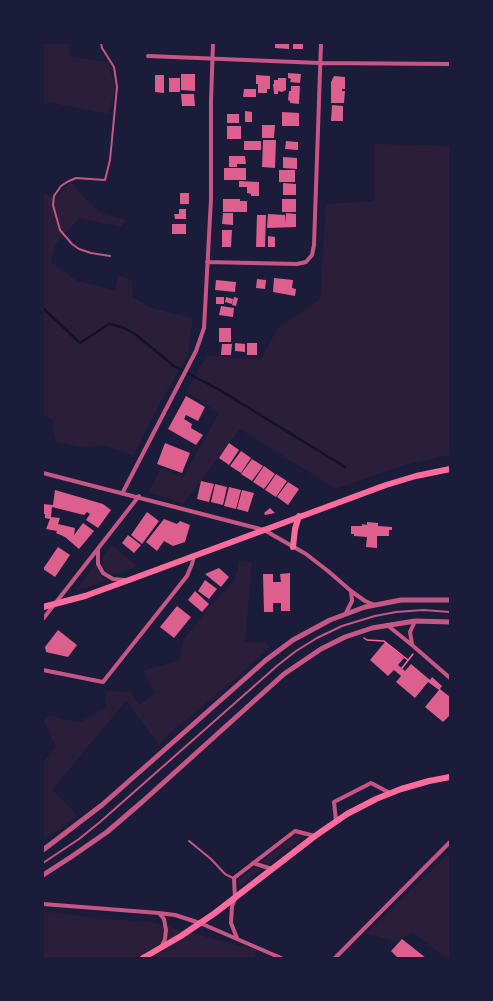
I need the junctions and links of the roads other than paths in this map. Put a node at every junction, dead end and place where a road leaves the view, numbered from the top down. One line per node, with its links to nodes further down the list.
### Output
1 (101, 43): 8 (lane)
2 (213, 43): 5 (street)
3 (321, 43): 6 (street)
4 (148, 56): 5 (street)
5 (213, 58): 6 (street); 9 (street)
6 (320, 62): 7 (street); 9 (street)
7 (450, 64)
8 (110, 256)
9 (207, 262): 12 (street)
10 (450, 469): 14 (main road)
11 (43, 472): 12 (street)
12 (123, 492): 13 (street)
13 (139, 496): 15 (street); 17 (street)
14 (299, 516): 15 (main road); 16 (main road)
15 (264, 530): 16 (street); 18 (main road)
16 (293, 547): 20 (street)
17 (98, 548): 19 (street); 22 (street)
18 (194, 556): 19 (main road); 32 (street)
19 (129, 580): 22 (main road)
20 (351, 591): 23 (street); 26 (street)
21 (450, 600): 23 (street)
22 (55, 604): 24 (main road); 27 (street)
23 (375, 605): 26 (street)
24 (43, 607)
25 (450, 612): 41 (lane)
26 (346, 613): 40 (street)
27 (43, 619)
28 (415, 621): 29 (street); 30 (street); 31 (street)
29 (450, 622)
30 (386, 625): 31 (street); 44 (street)
31 (412, 645): 33 (street)
32 (43, 670)
33 (450, 678)
34 (450, 778): 35 (main road)
35 (390, 793): 36 (main road); 36 (street)
36 (336, 821): 37 (main road)
37 (315, 836): 42 (street); 43 (main road)
38 (189, 841): 45 (lane)
39 (450, 842): 54 (street)
40 (43, 850)
41 (43, 863)
42 (253, 864): 43 (street); 45 (street)
43 (272, 869): 46 (main road)
44 (43, 875)
45 (234, 878): 46 (street)
46 (235, 899): 49 (main road); 50 (street)
47 (43, 903): 48 (street)
48 (159, 913): 49 (street); 51 (street)
49 (200, 923): 50 (street); 51 (main road)
50 (237, 939): 53 (street)
51 (161, 949): 52 (main road)
52 (143, 958)
53 (281, 958)
54 (335, 958)

